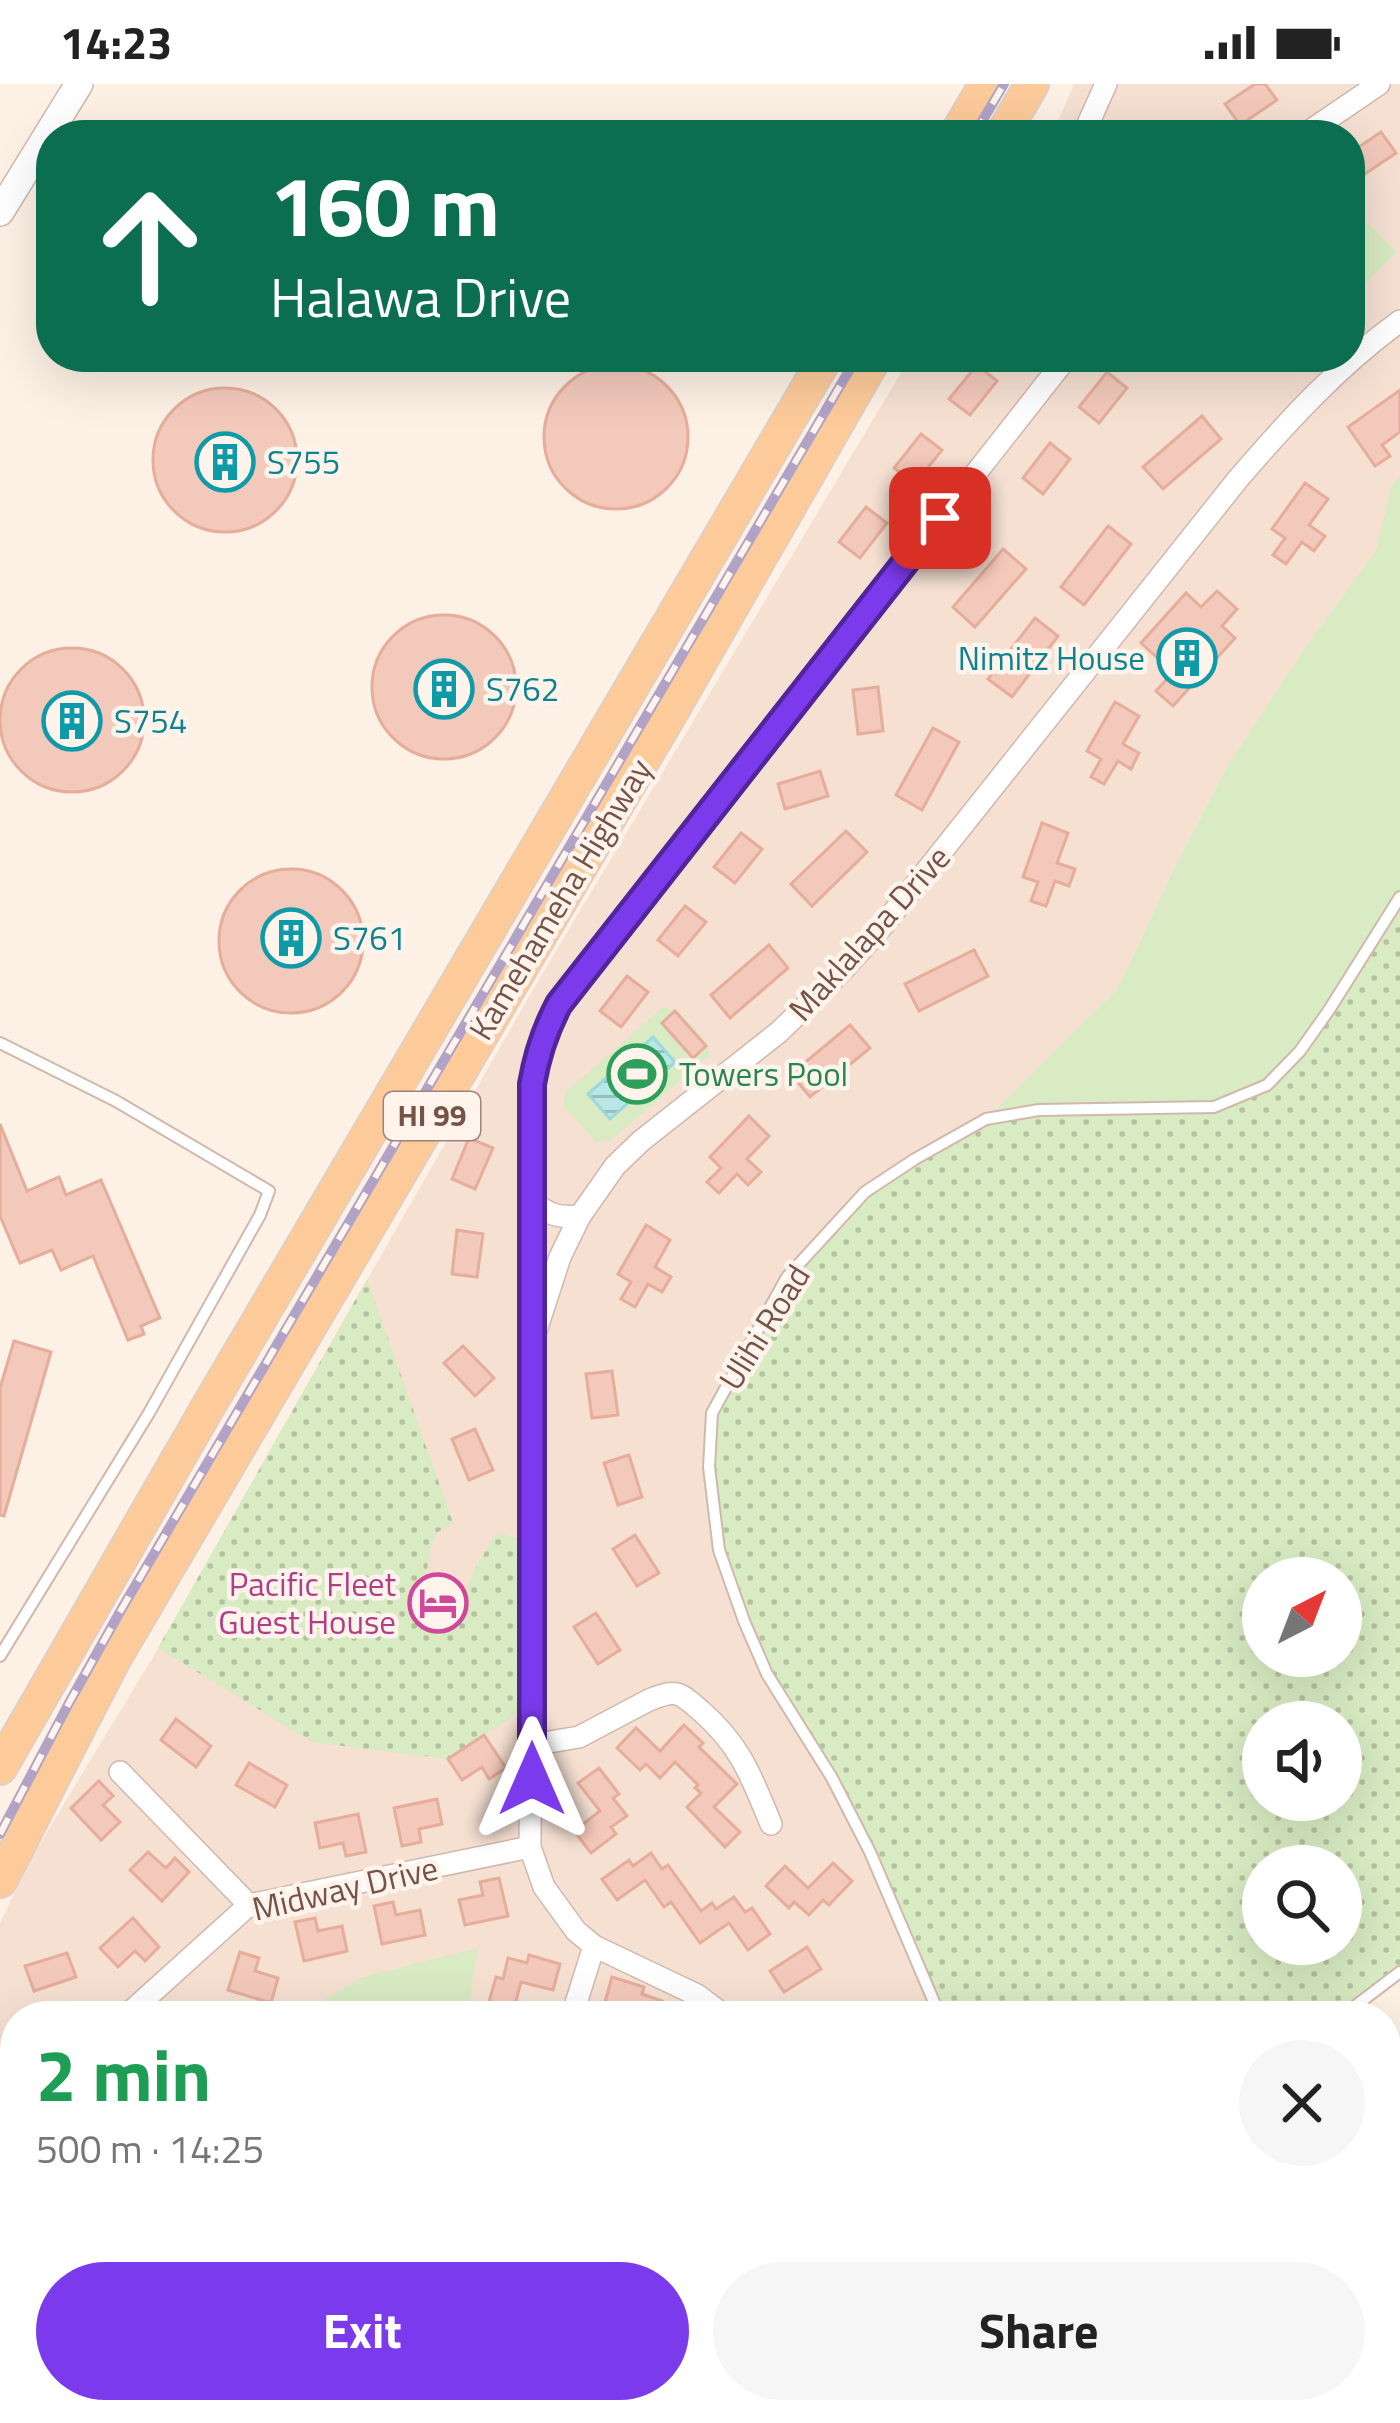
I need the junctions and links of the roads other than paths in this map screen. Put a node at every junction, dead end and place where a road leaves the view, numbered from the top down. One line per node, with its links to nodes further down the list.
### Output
1 (80, 84): 6 (street)
2 (986, 84): 7 (main road)
3 (1032, 84): 8 (main road)
4 (1106, 84): 9 (street)
5 (1379, 84): 10 (street)
6 (58, 120)
7 (965, 120)
8 (1012, 120)
9 (1090, 120)
10 (1326, 120)
11 (36, 154): 12 (street)
12 (0, 212)
13 (1400, 322): 14 (street, Maklalapa Drive)
14 (1365, 350)
15 (817, 372): 26 (main road, Kamehameha Highway / HI 99)
16 (866, 372): 30 (main road, Kamehameha Highway / HI 99)
17 (1055, 372): 21 (street)
18 (1338, 372): 22 (street, Maklalapa Drive)
19 (1400, 897): 37 (lane, Ulihi Road)
20 (0, 1043): 24 (lane)
21 (532, 1200): 22 (street); 23 (street)
22 (580, 1216): 23 (street, Maklalapa Drive)
23 (533, 1340): 25 (street, Maklalapa Drive)
24 (0, 1656)
25 (532, 1745): 28 (street); 29 (street, Maklalapa Drive)
26 (0, 1768)
27 (121, 1772): 31 (street)
28 (771, 1824)
29 (530, 1847): 31 (street, Midway Drive); 32 (street, Maklalapa Drive)
30 (0, 1880)
31 (249, 1905): 34 (street, Midway Drive)
32 (593, 1946): 35 (street); 36 (street, Maklalapa Drive)
33 (1400, 1972): 38 (lane)
34 (143, 2001)
35 (576, 2001)
36 (705, 2001)
37 (934, 2001)
38 (1362, 2001)

